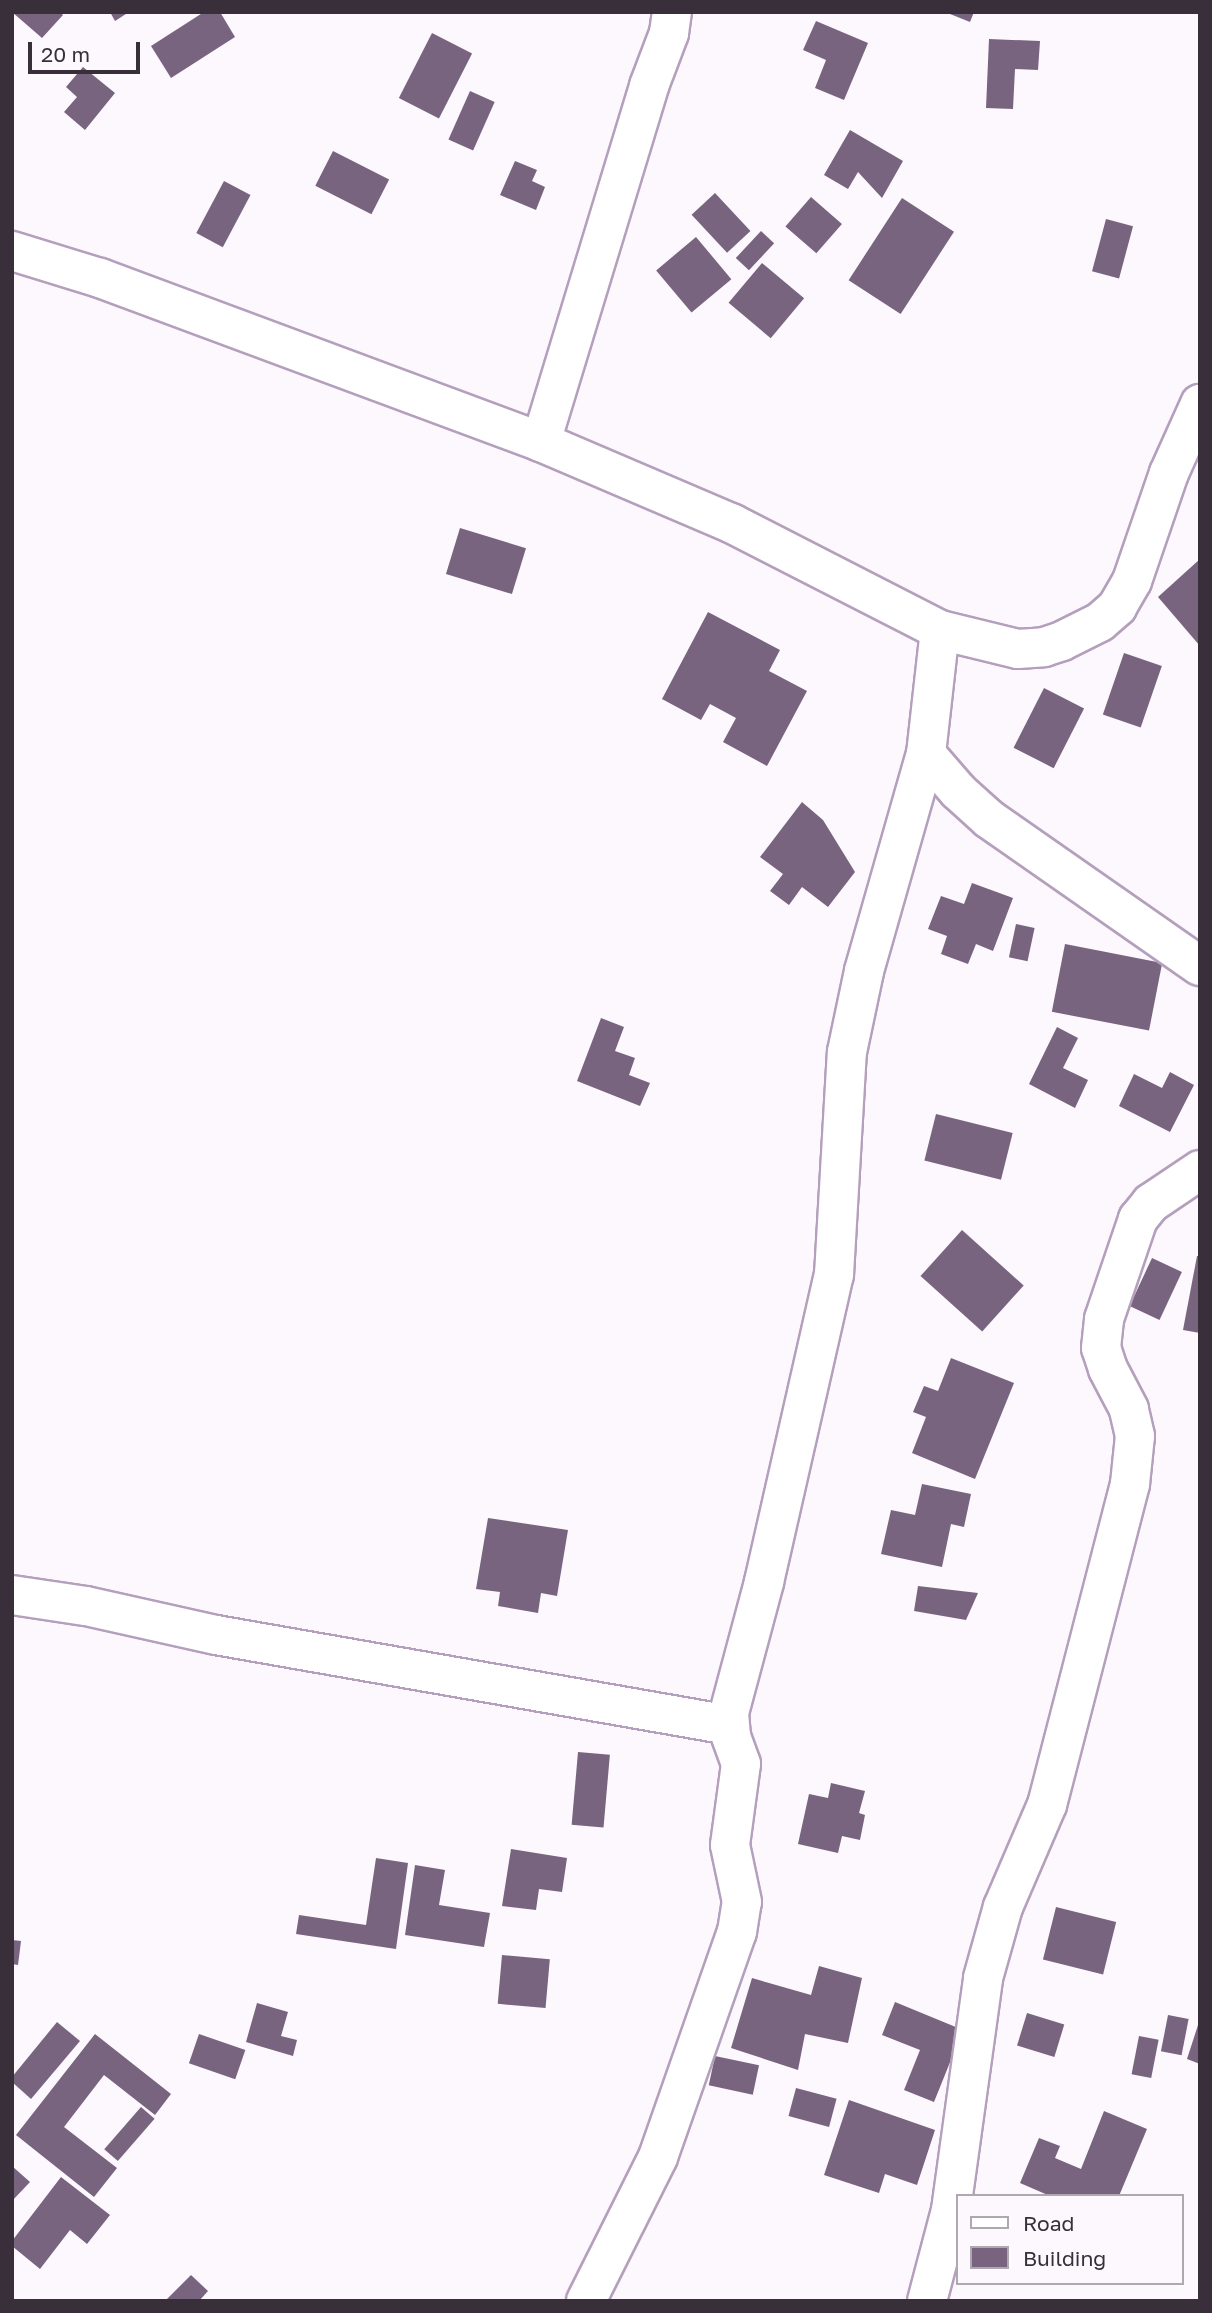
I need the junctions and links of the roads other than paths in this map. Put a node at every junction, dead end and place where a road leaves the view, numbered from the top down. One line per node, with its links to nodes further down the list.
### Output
1 (672, 12): 4 (street)
2 (12, 251): 4 (street)
3 (1200, 404): 5 (street)
4 (541, 442): 5 (street)
5 (940, 630): 6 (street)
6 (926, 754): 7 (street); 10 (street)
7 (1200, 966)
8 (1200, 1170): 12 (street)
9 (12, 1595): 10 (street)
10 (729, 1725): 11 (street)
11 (586, 2301)
12 (928, 2301)

